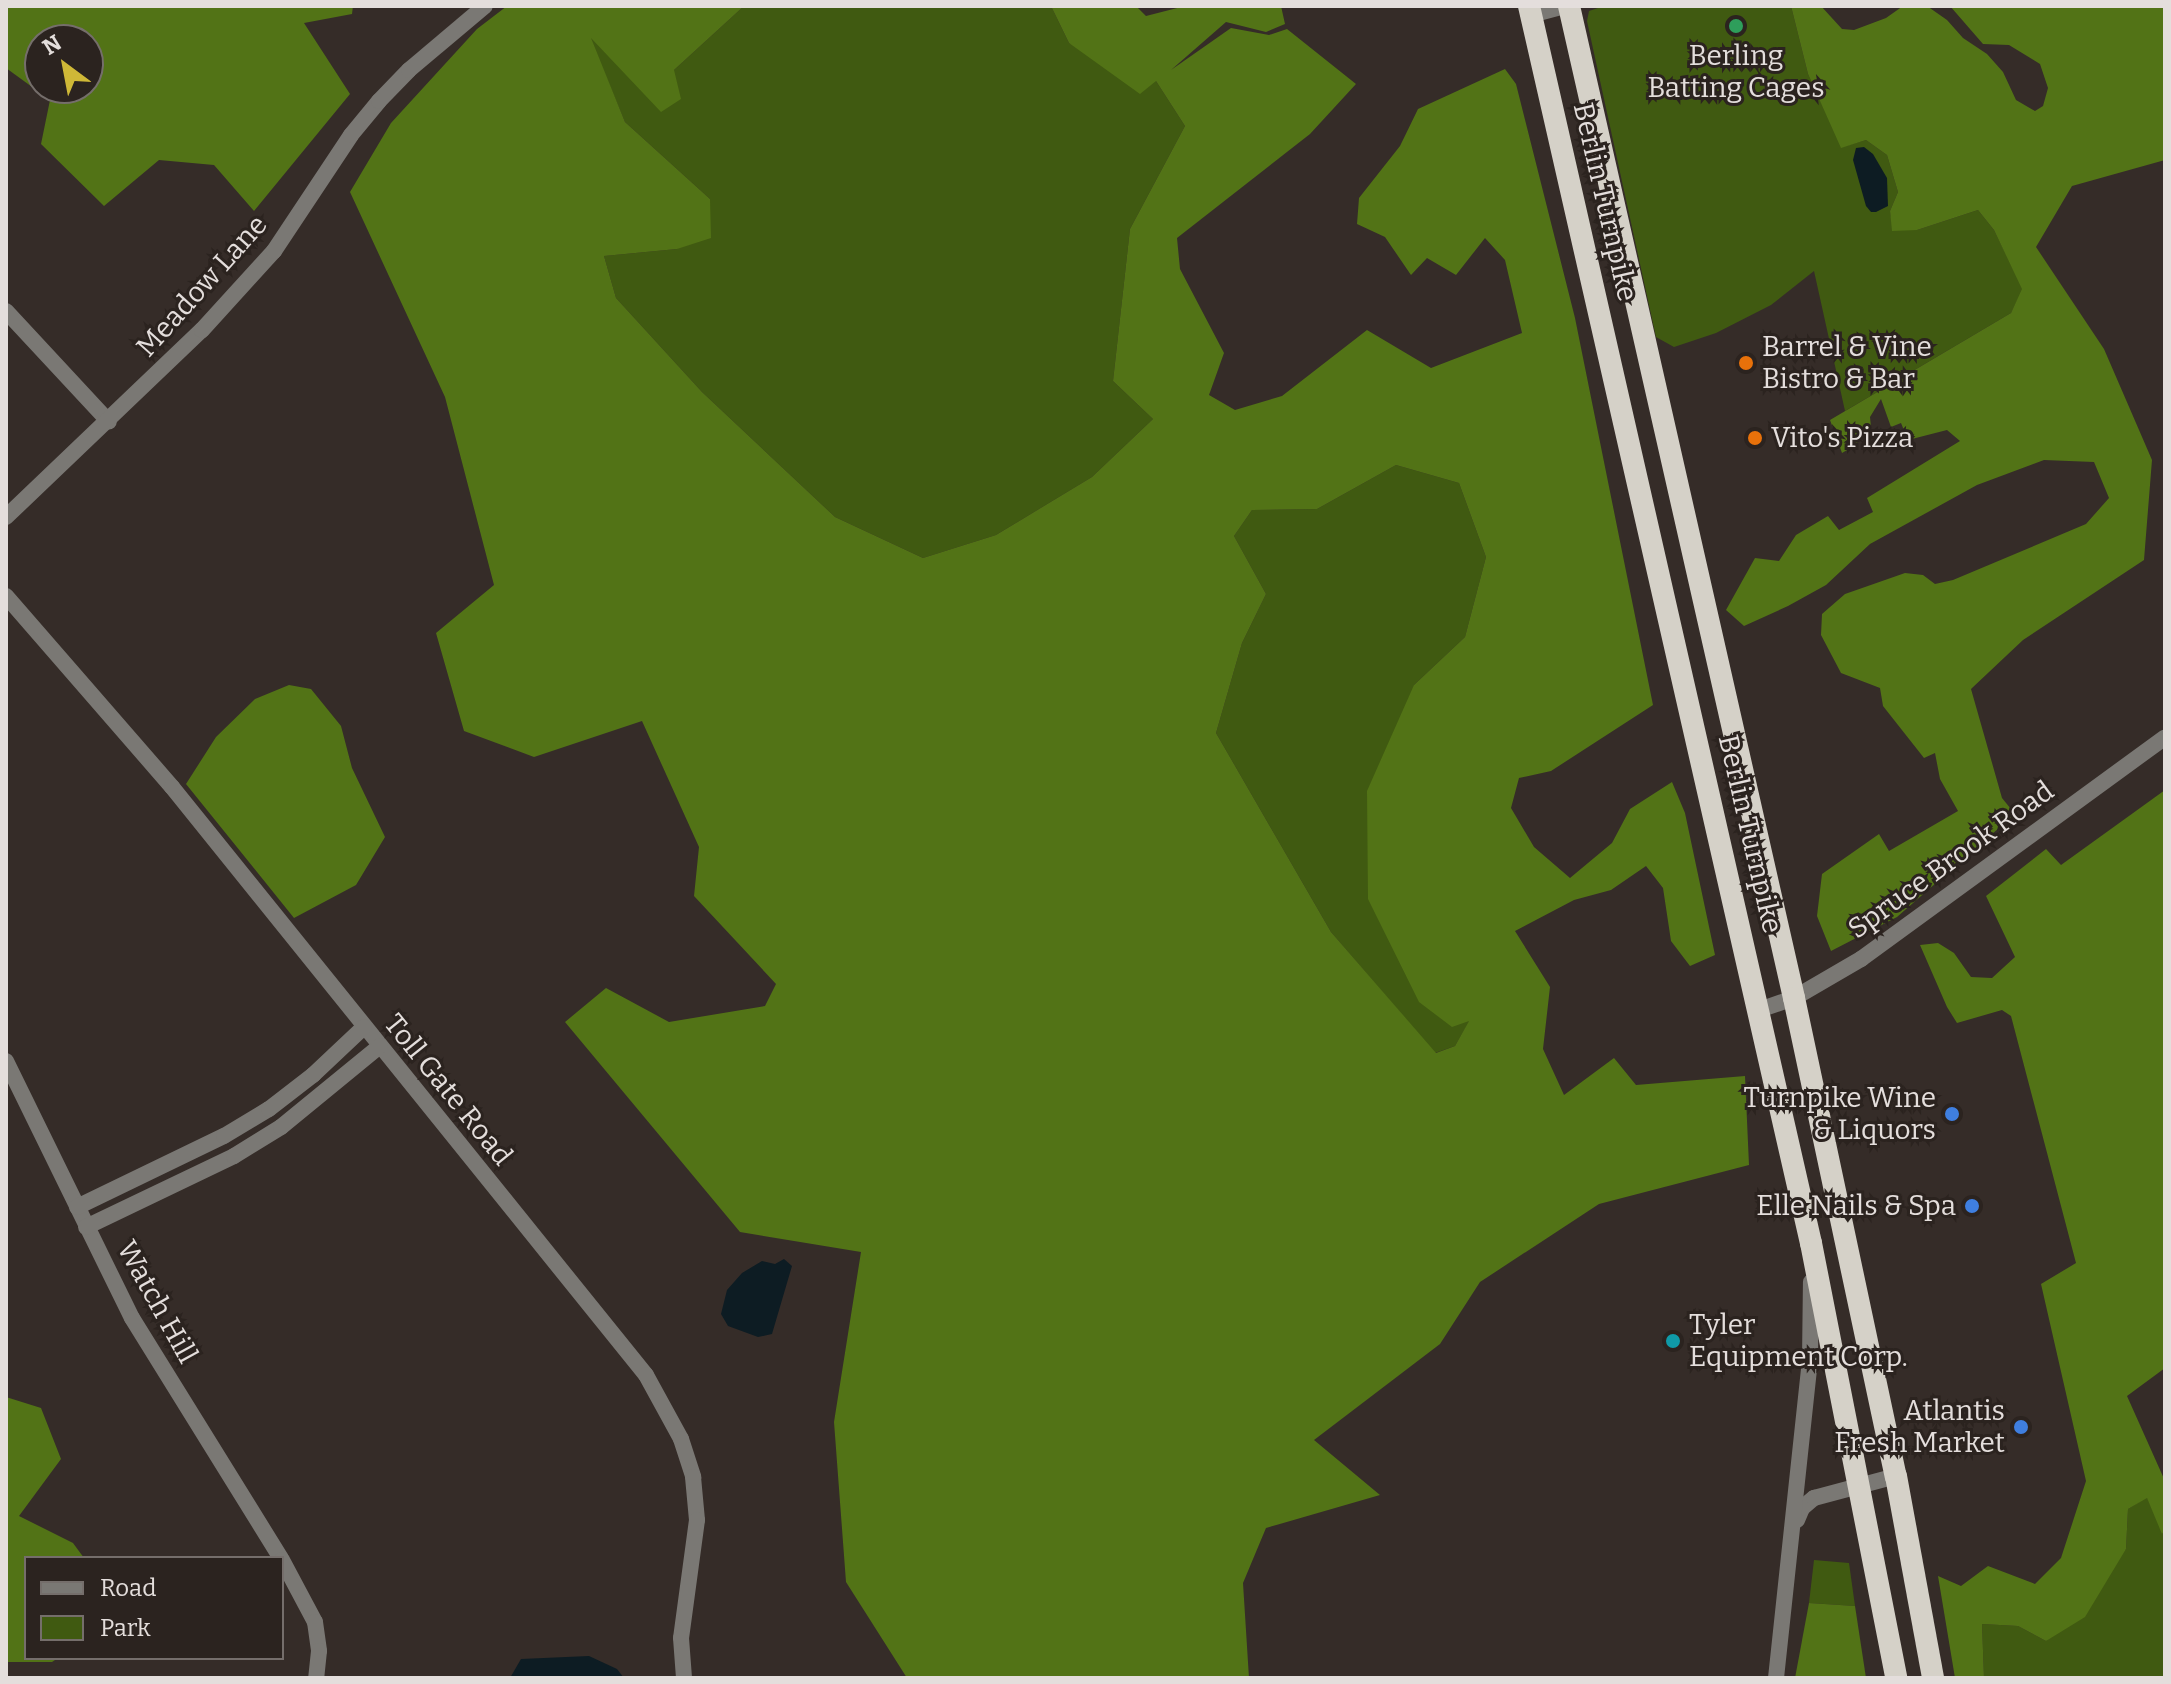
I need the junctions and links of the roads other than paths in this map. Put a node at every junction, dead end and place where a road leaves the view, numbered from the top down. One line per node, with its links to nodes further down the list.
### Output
1 (485, 6): 5 (street, Meadow Lane)
2 (1566, 6): 3 (street); 9 (highway, Berlin Turnpike)
3 (1530, 10): 10 (highway, Berlin Turnpike)
4 (6, 311): 5 (street)
5 (109, 422): 6 (street, Meadow Lane)
6 (6, 517)
7 (6, 596): 11 (street, Toll Gate Road)
8 (2165, 737): 9 (street, Spruce Brook Road)
9 (1794, 998): 10 (street, Spruce Brook Road); 21 (highway, Berlin Turnpike)
10 (1759, 1010): 20 (highway, Berlin Turnpike)
11 (364, 1027): 12 (street, Toll Gate Road); 14 (street)
12 (380, 1046): 15 (street); 27 (street, Toll Gate Road)
13 (6, 1061): 18 (street, Watch Hill)
14 (313, 1075): 15 (street); 16 (street)
15 (325, 1092): 17 (street)
16 (175, 1159): 17 (street); 18 (street)
17 (186, 1179): 19 (street)
18 (77, 1207): 19 (street, Watch Hill)
19 (86, 1227): 24 (street, Watch Hill)
20 (1811, 1243): 22 (highway, Berlin Turnpike); 23 (street)
21 (1896, 1476): 22 (street); 30 (highway, Berlin Turnpike)
22 (1859, 1484): 23 (street); 29 (highway, Berlin Turnpike)
23 (1793, 1541): 28 (street)
24 (279, 1556)
25 (284, 1565): 26 (street, Watch Hill)
26 (316, 1678)
27 (684, 1678)
28 (1776, 1678)
29 (1896, 1678)
30 (1933, 1678)

